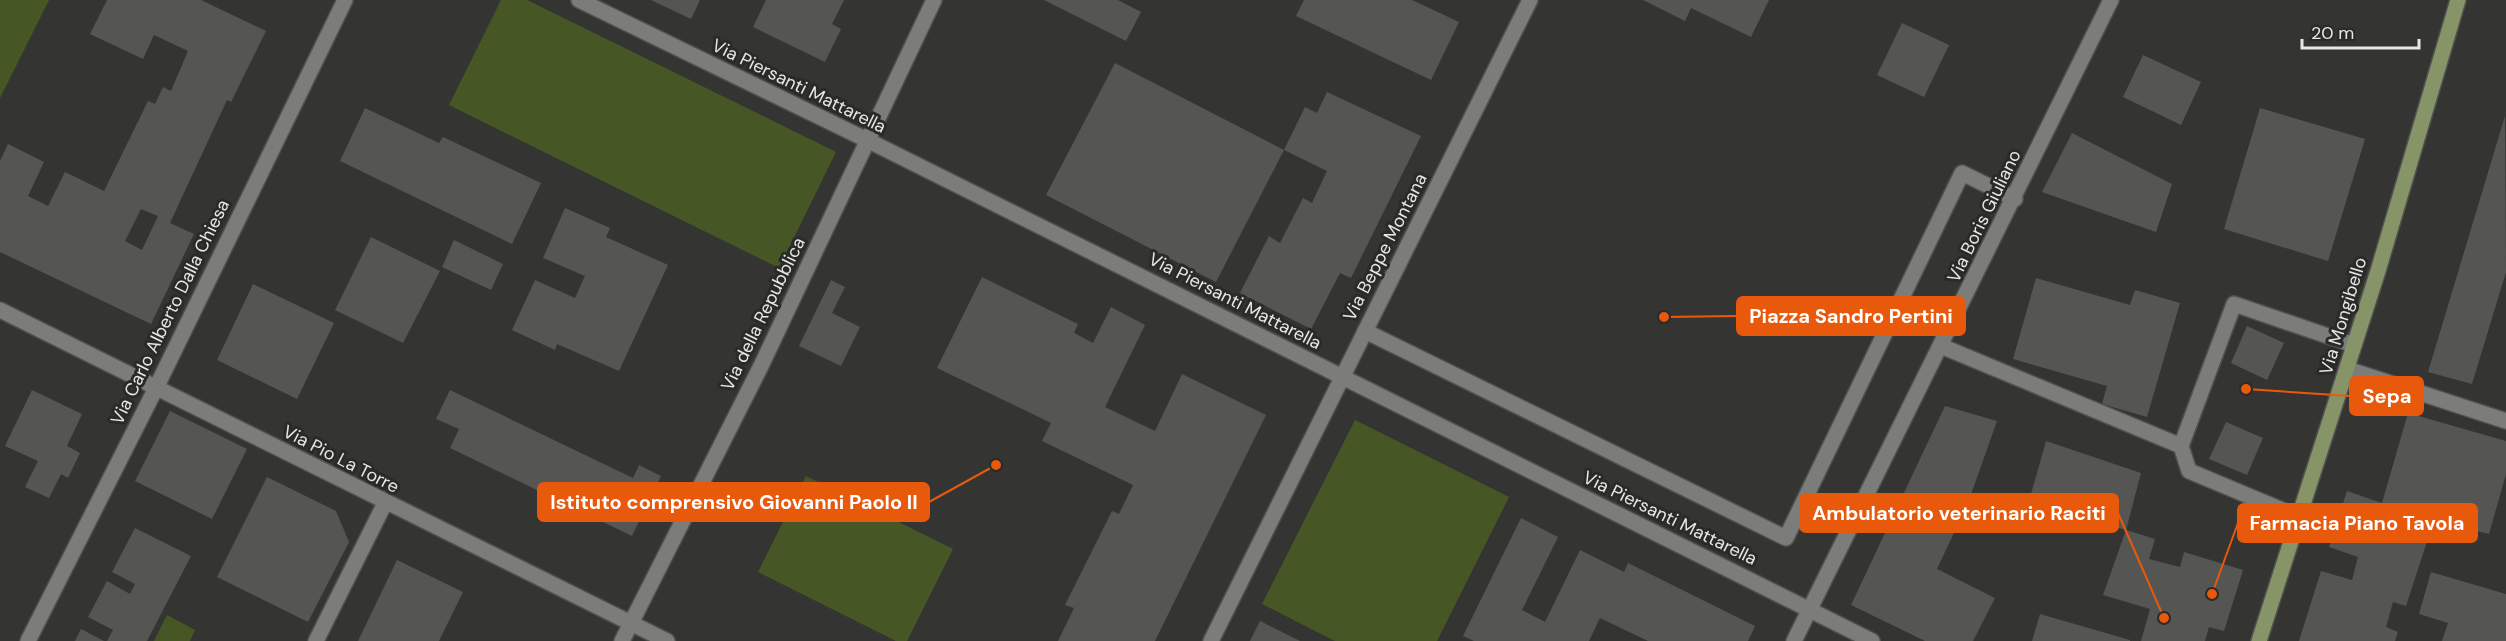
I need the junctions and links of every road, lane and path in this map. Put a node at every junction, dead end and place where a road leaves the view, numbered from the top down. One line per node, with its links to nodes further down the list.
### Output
1 (345, 0): 15 (street, Via Carlo Alberto Dalla Chiesa)
2 (579, 0): 7 (street, Via Piersanti Mattarella)
3 (934, 0): 7 (street, Via della Repubblica)
4 (1530, 0): 10 (street, Via Beppe Montana)
5 (2111, 0): 8 (street, Via Boris Giuliano)
6 (2458, 0): 11 (street, Via Mongibello)
7 (867, 140): 14 (street, Via Piersanti Mattarella); 21 (street, Via della Repubblica)
8 (2014, 199): 10 (street); 12 (street, Via Boris Giuliano)
9 (0, 310): 15 (street, Via Pio La Torre)
10 (1365, 331): 14 (street, Via Beppe Montana)
11 (2354, 345): 13 (street, Via Mongibello); 17 (street)
12 (1941, 346): 17 (street); 20 (street, Via Boris Giuliano)
13 (2347, 369): 16 (street); 19 (street, Via Mongibello)
14 (1342, 376): 20 (street, Via Piersanti Mattarella); 26 (street, Via Beppe Montana)
15 (156, 388): 18 (street, Via Pio La Torre); 22 (street, Via Carlo Alberto Dalla Chiesa)
16 (2506, 421)
17 (2181, 446): 19 (street)
18 (385, 503): 21 (street, Via Pio La Torre); 23 (street)
19 (2299, 517): 29 (street, Via Mongibello)
20 (1810, 609): 27 (street, Via Boris Giuliano); 28 (street, Via Piersanti Mattarella)
21 (631, 623): 24 (street, Via della Repubblica); 25 (street, Via Pio La Torre)
22 (28, 641)
23 (316, 641)
24 (622, 641)
25 (667, 641)
26 (1211, 641)
27 (1794, 641)
28 (1872, 641)
29 (2259, 641)

